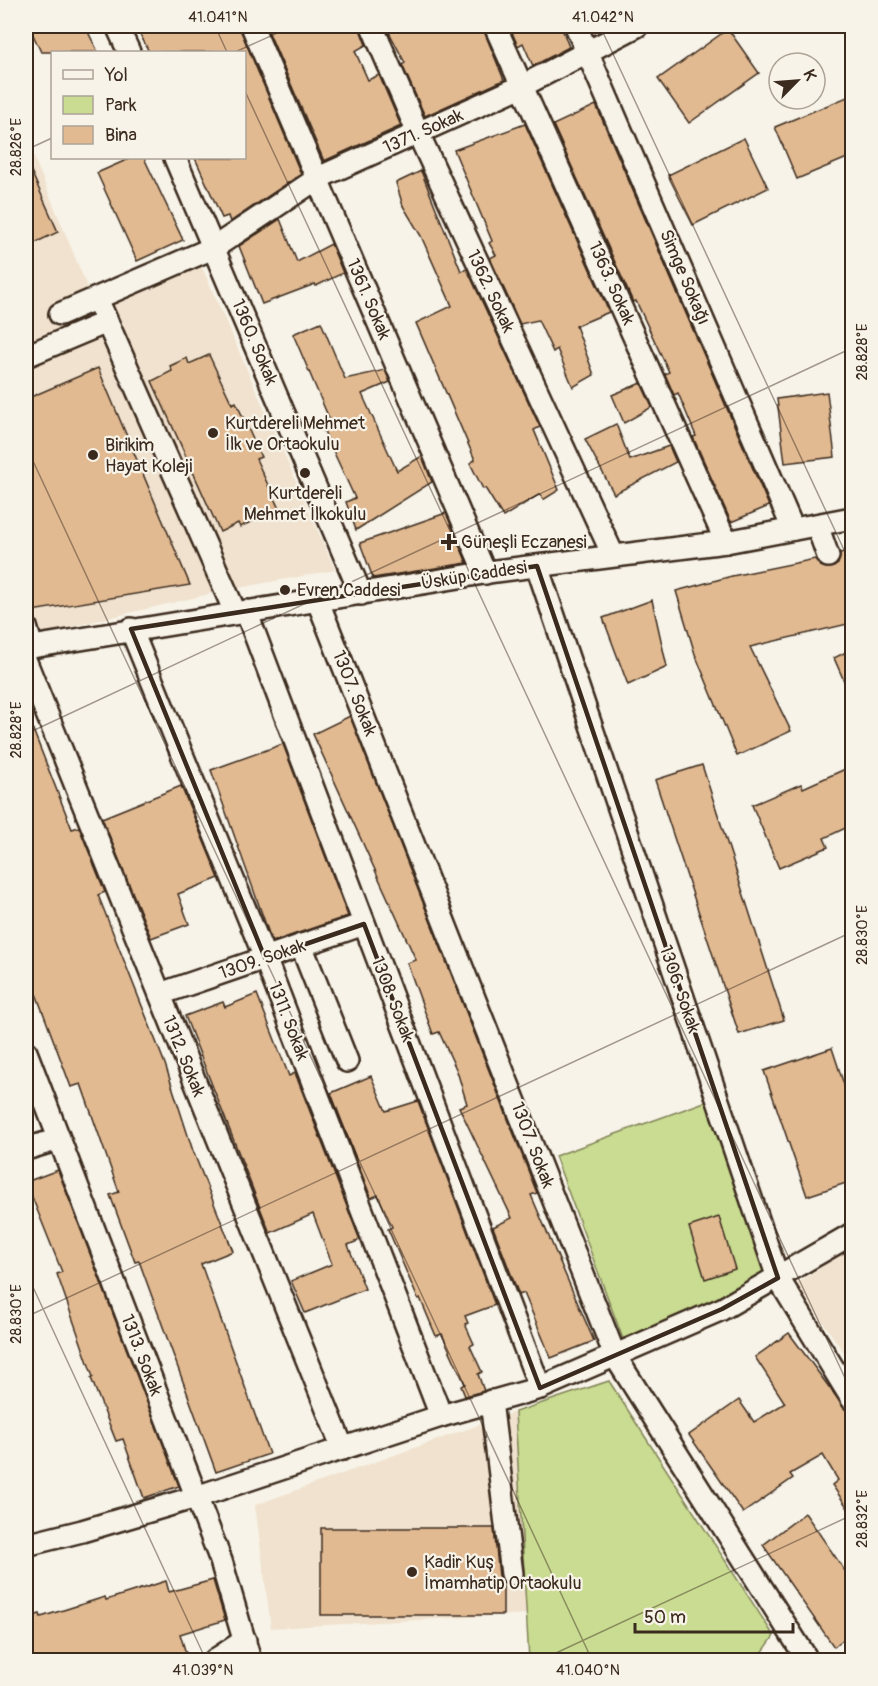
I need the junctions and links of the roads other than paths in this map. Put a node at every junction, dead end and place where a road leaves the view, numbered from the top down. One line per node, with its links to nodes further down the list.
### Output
1 (117, 26): 8 (street)
2 (252, 26): 12 (street, 1361. Sokak)
3 (372, 26): 10 (street, 1362. Sokak)
4 (495, 26): 9 (street, 1363. Sokak)
5 (576, 26): 7 (street, Simge Sokağı)
6 (637, 26): 7 (street, 1371. Sokak)
7 (588, 50): 9 (street, 1371. Sokak); 20 (street, Simge Sokağı)
8 (129, 51)
9 (524, 85): 10 (street, 1371. Sokak); 21 (street, 1363. Sokak)
10 (418, 133): 12 (street, 1371. Sokak); 22 (street, 1362. Sokak)
11 (175, 159): 13 (street, 1360. Sokak)
12 (318, 178): 13 (street, 1371. Sokak); 25 (street, 1361. Sokak)
13 (214, 248): 14 (street, 1371. Sokak); 26 (street, 1360. Sokak)
14 (97, 298): 15 (street, 1371. Sokak); 16 (street, 1308. Sokak)
15 (60, 314)
16 (107, 322): 17 (street); 28 (street, 1308. Sokak)
17 (26, 356)
18 (852, 518): 19 (street, Üsküp Caddesi)
19 (817, 525): 20 (street, Üsküp Caddesi); 23 (street)
20 (793, 529): 21 (street, Üsküp Caddesi)
21 (726, 542): 22 (street, Üsküp Caddesi)
22 (613, 555): 24 (street, Üsküp Caddesi)
23 (828, 556)
24 (537, 566): 25 (street, Üsküp Caddesi); 40 (street, 1306. Sokak)
25 (485, 573): 26 (street, Üsküp Caddesi)
26 (361, 594): 27 (street, Üsküp Caddesi)
27 (318, 599): 28 (street, Üsküp Caddesi); 41 (street, 1307. Sokak)
28 (240, 611): 29 (street, Üsküp Caddesi); 31 (street, 1308. Sokak)
29 (131, 629): 30 (street, Üsküp Caddesi); 33 (street, 1311. Sokak)
30 (27, 646): 34 (street, 1312. Sokak)
31 (364, 924): 32 (street, 1309. Sokak); 42 (street, 1308. Sokak)
32 (301, 945): 33 (street, 1309. Sokak); 36 (street)
33 (265, 958): 34 (street, 1309. Sokak); 45 (street, 1311. Sokak)
34 (160, 994): 46 (street, 1312. Sokak)
35 (26, 1052): 37 (street, 1313. Sokak)
36 (347, 1061)
37 (59, 1139): 38 (street); 47 (street, 1313. Sokak)
38 (26, 1149)
39 (852, 1234): 40 (street)
40 (778, 1278): 41 (street); 43 (street, 1306. Sokak)
41 (615, 1356): 42 (street); 51 (street, 1307. Sokak)
42 (540, 1388): 44 (street)
43 (852, 1400)
44 (491, 1401): 45 (street); 49 (street)
45 (441, 1416): 46 (street)
46 (344, 1449): 47 (street)
47 (196, 1497): 48 (street); 50 (street, 1313. Sokak)
48 (26, 1545)
49 (512, 1574)
50 (248, 1650): 52 (street)
51 (805, 1659)
52 (215, 1660)

